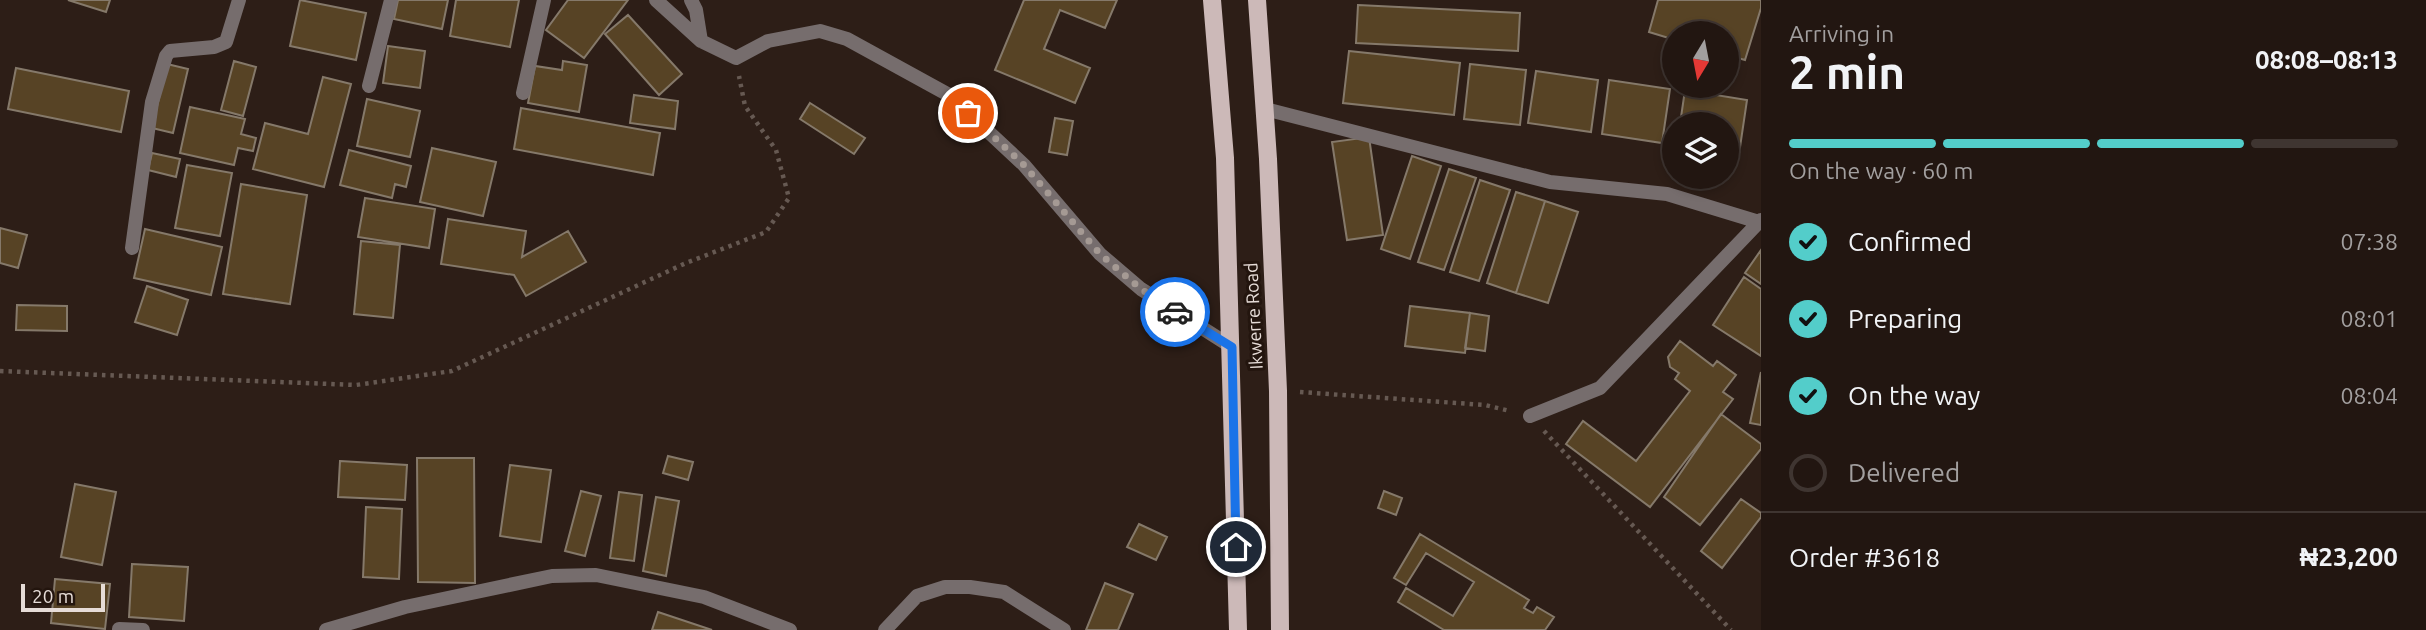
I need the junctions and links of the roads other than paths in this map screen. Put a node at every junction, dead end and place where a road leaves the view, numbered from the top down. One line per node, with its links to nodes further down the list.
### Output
1 (239, 0): 13 (street)
2 (391, 0): 9 (street)
3 (544, 0): 10 (street)
4 (656, 0): 8 (street)
5 (691, 0): 8 (street)
6 (1212, 0): 14 (main road)
7 (1257, 0): 11 (main road, Ikwerre Road)
8 (701, 41): 14 (street)
9 (369, 86)
10 (523, 93)
11 (1265, 109): 12 (street); 23 (main road, Ikwerre Road)
12 (1760, 221): 15 (street)
13 (132, 248)
14 (1232, 347): 22 (main road)
15 (1531, 416)
16 (119, 629): 17 (street)
17 (143, 630)
18 (326, 630): 19 (street)
19 (790, 630)
20 (885, 630): 21 (street)
21 (1064, 630)
22 (1238, 630)
23 (1280, 630)

